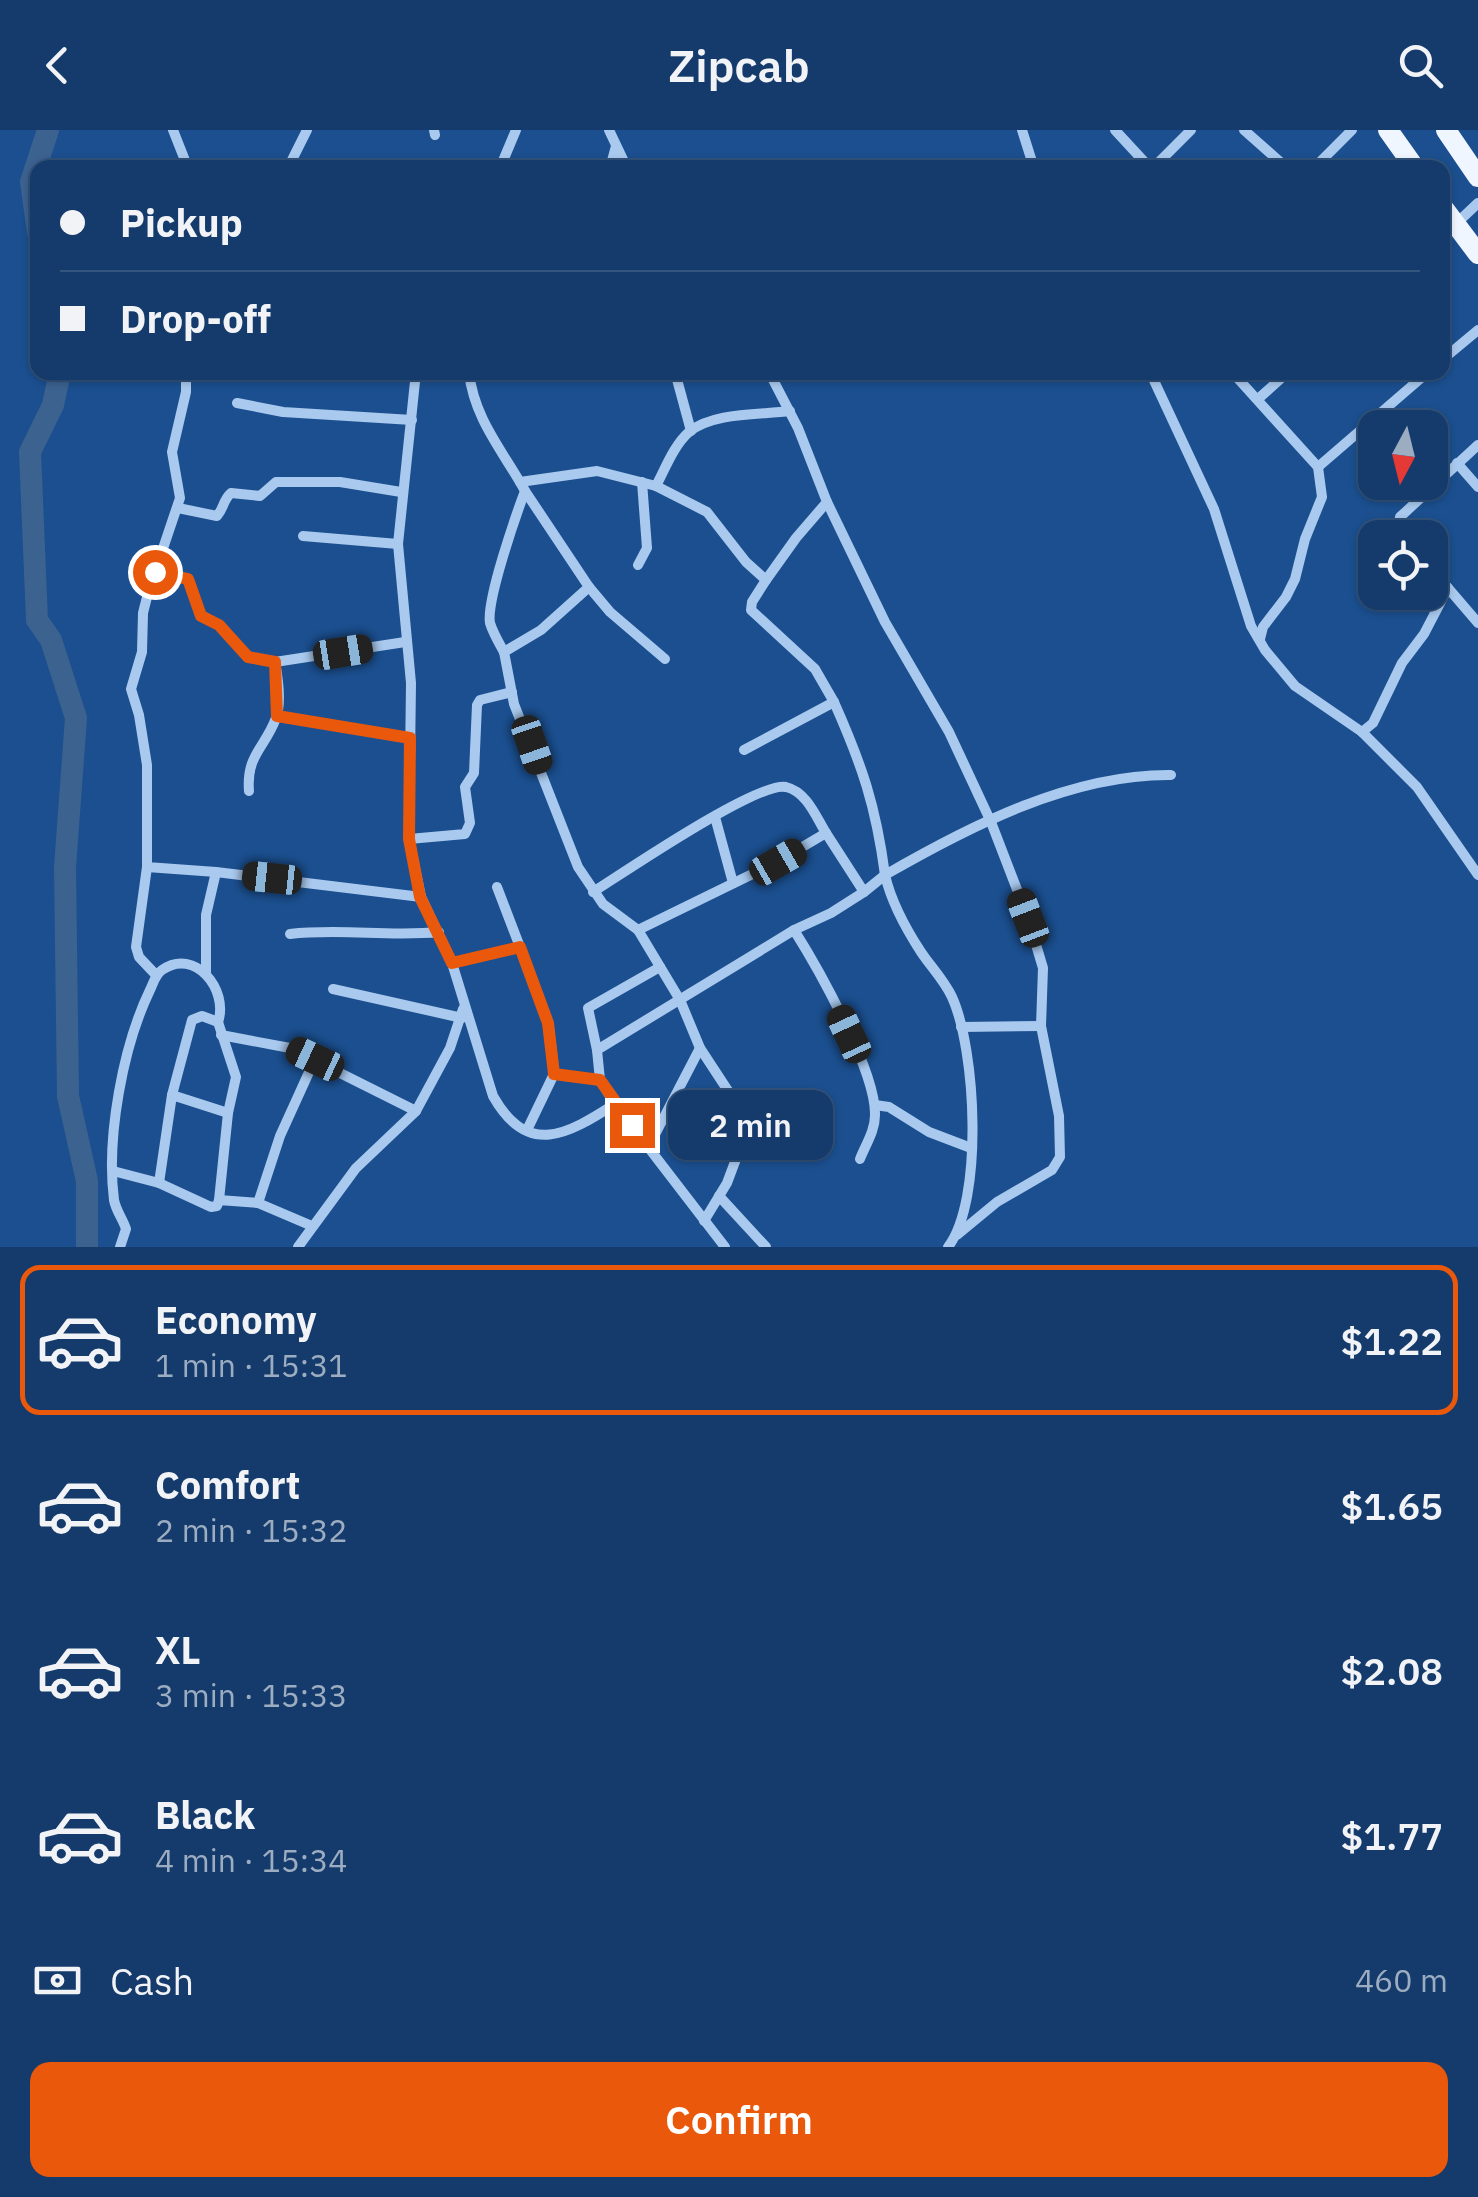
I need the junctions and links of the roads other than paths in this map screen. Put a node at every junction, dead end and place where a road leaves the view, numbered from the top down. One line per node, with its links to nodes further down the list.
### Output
1 (174, 130): 13 (street)
2 (308, 130): 14 (street)
3 (516, 130): 15 (street)
4 (609, 130): 12 (street)
5 (1022, 130): 18 (street)
6 (1114, 130): 19 (street)
7 (1192, 130): 20 (street)
8 (1244, 130): 21 (street)
9 (1352, 130): 22 (street)
10 (1388, 130): 23 (main road)
11 (1446, 130): 24 (main road)
12 (616, 145): 16 (street); 17 (street)
13 (185, 160)
14 (292, 160)
15 (503, 160)
16 (612, 160)
17 (623, 160)
18 (1031, 160)
19 (1143, 160)
20 (1160, 160)
21 (1278, 160)
22 (1322, 160)
23 (1409, 160)
24 (1478, 177)
25 (1478, 203): 26 (street)
26 (1450, 230)
27 (1450, 232): 28 (main road)
28 (1478, 254)
29 (1478, 330): 30 (street)
30 (1450, 353)
31 (186, 380): 54 (street)
32 (415, 380): 43 (street)
33 (470, 380): 49 (street)
34 (677, 380): 44 (street)
35 (773, 380): 42 (street)
36 (1154, 380): 65 (street)
37 (1237, 380): 40 (street)
38 (1279, 380): 40 (street)
39 (1419, 380): 47 (street)
40 (1258, 399): 47 (street)
41 (237, 403): 43 (street)
42 (790, 411): 44 (street); 53 (street)
43 (412, 420): 52 (street)
44 (690, 431): 50 (street)
45 (1478, 445): 46 (street)
46 (1457, 464): 51 (street); 55 (street)
47 (1318, 467): 65 (street)
48 (642, 482): 49 (street); 50 (street); 58 (street)
49 (522, 486): 61 (street); 67 (street)
50 (656, 486): 60 (street)
51 (1478, 487)
52 (401, 492): 54 (street); 57 (street)
53 (827, 502): 60 (street); 79 (street)
54 (178, 508): 59 (street)
55 (1399, 520)
56 (304, 536): 57 (street)
57 (398, 544): 66 (street)
58 (638, 565)
59 (155, 572): 69 (street); 82 (street)
60 (766, 580): 71 (street)
61 (589, 587): 67 (street); 68 (street)
62 (1448, 588): 64 (street)
63 (1437, 610): 73 (street)
64 (1478, 623)
65 (1260, 639): 73 (street)
66 (405, 642): 69 (street); 74 (street)
67 (504, 652): 70 (street)
68 (665, 659)
69 (275, 662): 72 (street)
70 (512, 692): 81 (street); 88 (street)
71 (834, 702): 75 (street); 84 (street)
72 (277, 716): 74 (street); 77 (street)
73 (1362, 732): 85 (street)
74 (410, 738): 81 (street)
75 (744, 750)
76 (1171, 775): 79 (street)
77 (249, 791)
78 (714, 816): 80 (street); 86 (street); 88 (street)
79 (991, 822): 84 (street); 105 (street)
80 (826, 834): 86 (street); 89 (street)
81 (409, 839): 90 (street)
82 (147, 867): 83 (street); 99 (street)
83 (216, 872): 90 (street); 98 (street)
84 (885, 875): 89 (street); 106 (street)
85 (1478, 875)
86 (733, 883): 91 (street)
87 (498, 887): 95 (street)
88 (593, 892): 91 (street)
89 (864, 892): 92 (street)
90 (420, 897): 93 (street)
91 (638, 930): 97 (street)
92 (794, 930): 101 (street); 115 (street)
93 (439, 932): 94 (street); 96 (street)
94 (290, 934)
95 (520, 947): 96 (street); 111 (street)
96 (452, 963): 102 (street)
97 (660, 966): 101 (street); 109 (street)
98 (206, 972): 99 (street); 104 (street)
99 (156, 975): 122 (street)
100 (333, 989): 103 (street)
101 (680, 1000): 108 (street); 109 (street)
102 (464, 1004): 103 (street); 118 (street)
103 (462, 1018): 116 (street)
104 (218, 1022): 107 (street); 113 (street)
105 (1041, 1026): 106 (street); 129 (street)
106 (961, 1027): 120 (street)
107 (221, 1034): 110 (street); 117 (street)
108 (700, 1048): 119 (street); 124 (street)
109 (596, 1050): 112 (street)
110 (315, 1059): 116 (street); 126 (street)
111 (554, 1074): 112 (street); 118 (street)
112 (600, 1080): 114 (street)
113 (172, 1095): 117 (street); 123 (street)
114 (615, 1104): 118 (street); 119 (street)
115 (875, 1105): 120 (street); 121 (street)
116 (416, 1111): 128 (street)
117 (228, 1113): 125 (street)
118 (528, 1130)
119 (649, 1146): 127 (street)
120 (971, 1148): 129 (street)
121 (860, 1158)
122 (112, 1171): 123 (street); 130 (street)
123 (159, 1183): 125 (street)
124 (719, 1196): 127 (street); 133 (street)
125 (219, 1200): 126 (street)
126 (258, 1203): 128 (street)
127 (704, 1221): 132 (street)
128 (312, 1226): 131 (street)
129 (957, 1235): 134 (street)
130 (120, 1247)
131 (298, 1247)
132 (725, 1247)
133 (766, 1247)
134 (948, 1247)

